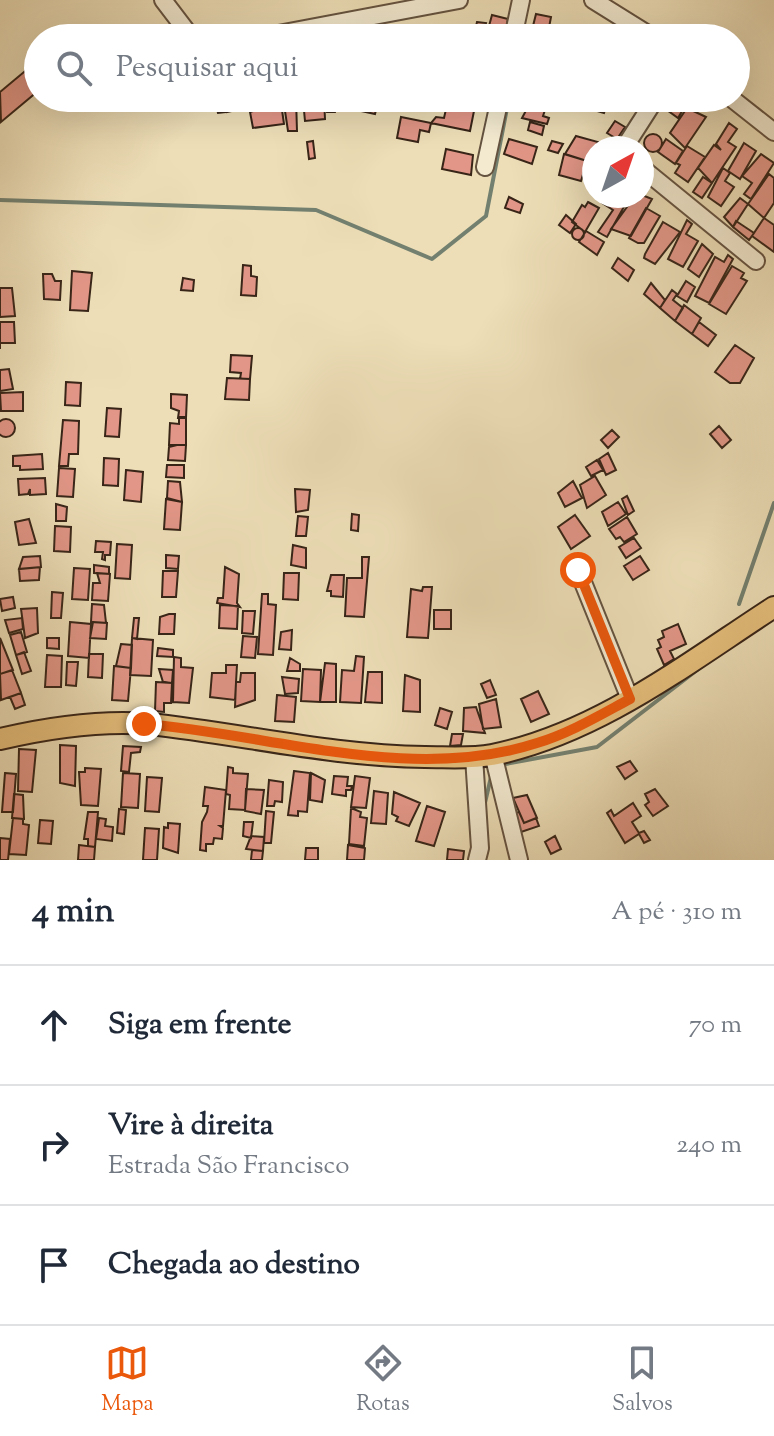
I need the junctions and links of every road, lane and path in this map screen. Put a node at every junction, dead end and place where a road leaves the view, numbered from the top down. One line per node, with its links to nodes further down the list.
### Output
1 (163, 0): 5 (street)
2 (459, 0): 6 (street)
3 (521, 0): 7 (street)
4 (593, 0): 8 (street)
5 (181, 24)
6 (331, 24)
7 (516, 24)
8 (632, 24)
9 (497, 112): 14 (street)
10 (647, 112): 13 (street)
11 (749, 112): 12 (street)
12 (774, 132)
13 (632, 136)
14 (485, 167)
15 (654, 178): 16 (street)
16 (756, 261)
17 (578, 570): 19 (street)
18 (774, 607): 19 (main road)
19 (630, 699): 21 (main road)
20 (0, 739): 21 (main road)
21 (489, 761): 22 (street); 23 (street)
22 (477, 860)
23 (519, 860)

